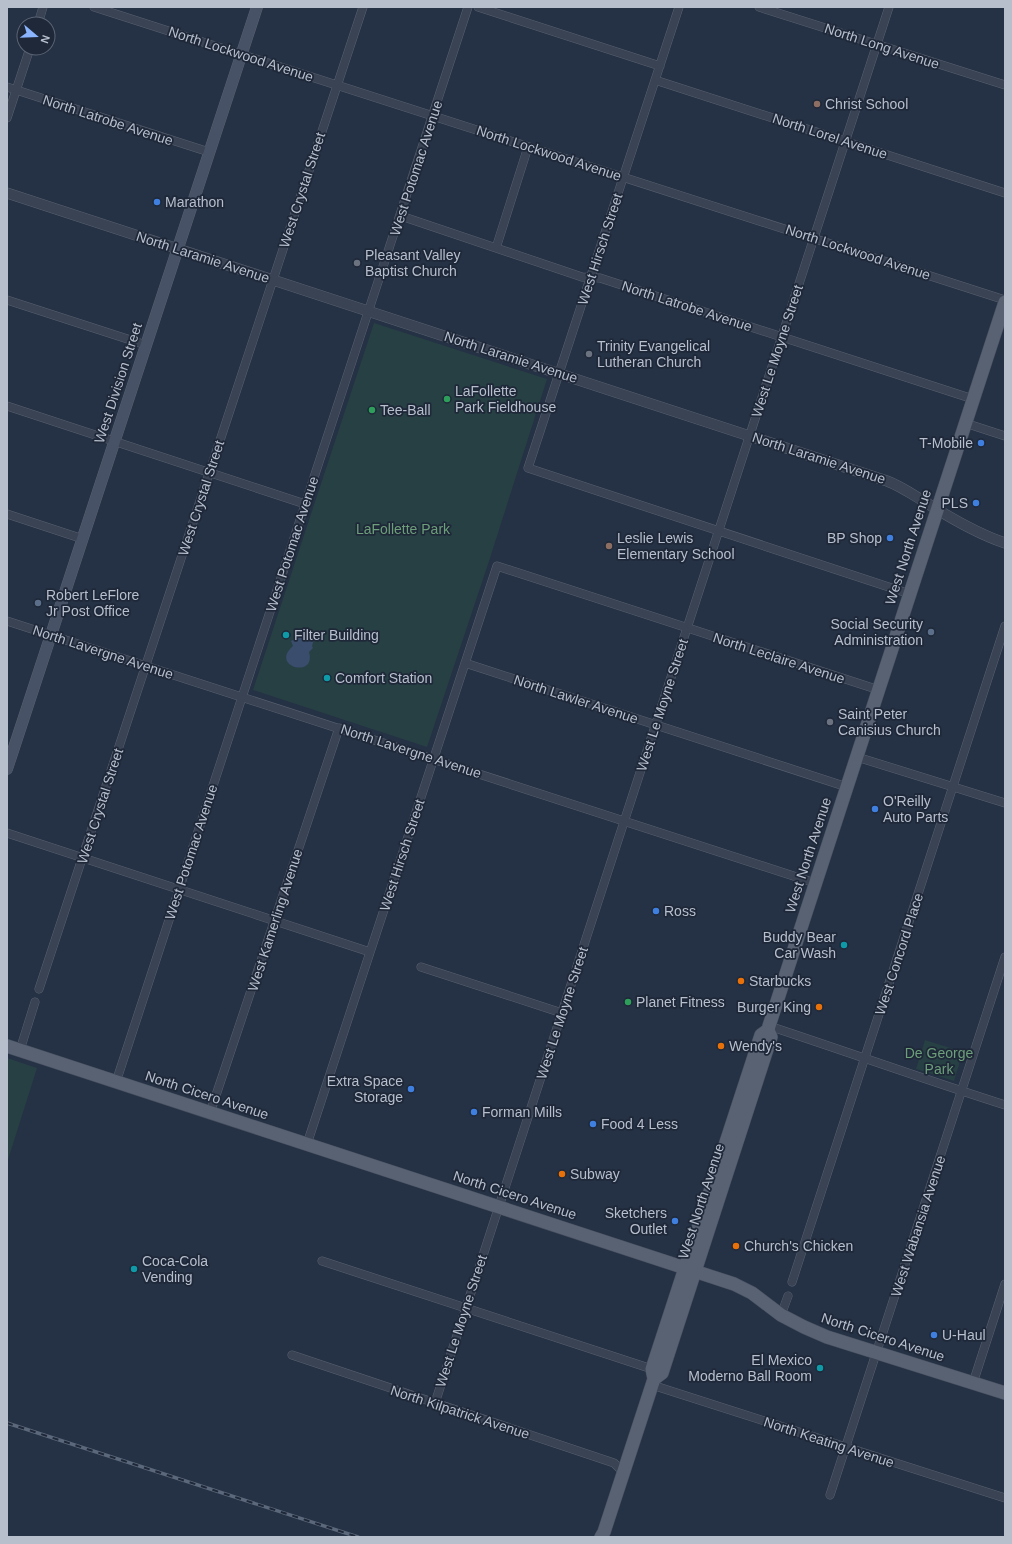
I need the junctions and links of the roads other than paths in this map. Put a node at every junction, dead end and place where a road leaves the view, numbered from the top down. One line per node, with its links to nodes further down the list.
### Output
1 (94, 7): 10 (street, North Lockwood Avenue)
2 (257, 7): 10 (main road, West Division Street)
3 (363, 7): 14 (street, West Crystal Street)
4 (468, 7): 18 (street, West Potomac Avenue)
5 (478, 7): 12 (street)
6 (679, 7): 12 (street, West Hirsch Street)
7 (759, 7): 9 (street, North Long Avenue)
8 (889, 7): 9 (street, West Le Moyne Street)
9 (877, 45): 15 (street, North Long Avenue); 20 (street, West Le Moyne Street)
10 (242, 55): 14 (street, North Lockwood Avenue); 22 (main road, West Division Street)
11 (27, 56): 17 (street)
12 (660, 66): 13 (street, West Hirsch Street)
13 (655, 80): 20 (street, North Lorel Avenue); 23 (street, West Hirsch Street)
14 (337, 85): 18 (street, North Lockwood Avenue); 31 (street, West Crystal Street)
15 (1005, 85)
16 (7, 87): 17 (street, North Latrobe Avenue)
17 (16, 90): 19 (street); 22 (street, North Latrobe Avenue)
18 (433, 116): 21 (street, North Lockwood Avenue); 26 (street, West Potomac Avenue)
19 (7, 118)
20 (846, 141): 24 (street, North Lorel Avenue); 27 (street, West Le Moyne Street)
21 (528, 147): 23 (street, North Lockwood Avenue); 28 (street)
22 (209, 152): 29 (main road, West Division Street)
23 (623, 177): 27 (street, North Lockwood Avenue); 30 (street, West Hirsch Street)
24 (1005, 193)
25 (7, 194): 29 (street, North Laramie Avenue)
26 (401, 216): 28 (street, North Latrobe Avenue); 34 (street, West Potomac Avenue)
27 (814, 238): 33 (street, North Lockwood Avenue); 36 (street, West Le Moyne Street)
28 (496, 248): 30 (street, North Latrobe Avenue)
29 (177, 250): 31 (street, North Laramie Avenue); 37 (main road, West Division Street)
30 (591, 277): 36 (street, North Latrobe Avenue); 38 (street, West Hirsch Street)
31 (272, 280): 34 (street, North Laramie Avenue); 45 (street, West Crystal Street)
32 (7, 300): 37 (street)
33 (1005, 301): 35 (main road, West North Avenue)
34 (370, 312): 38 (street, North Laramie Avenue); 46 (street, West Potomac Avenue)
35 (1001, 328): 39 (main road, West North Avenue)
36 (782, 336): 39 (street, North Latrobe Avenue); 42 (street, West Le Moyne Street)
37 (146, 345): 44 (main road, West Division Street)
38 (559, 373): 42 (street, North Laramie Avenue); 49 (street, West Hirsch Street)
39 (973, 399): 41 (main road, West North Avenue)
40 (7, 406): 44 (street)
41 (965, 423): 43 (street); 47 (main road, West North Avenue)
42 (750, 435): 47 (street, North Laramie Avenue); 49 (street, West Le Moyne Street)
43 (1005, 436)
44 (114, 441): 45 (street); 50 (main road, West Division Street)
45 (210, 473): 46 (street); 59 (street, West Crystal Street)
46 (305, 504): 61 (street, West Potomac Avenue)
47 (937, 510): 51 (street, North Laramie Avenue); 53 (main road, West North Avenue)
48 (7, 514): 50 (street)
49 (719, 531): 53 (street); 56 (street, West Le Moyne Street)
50 (82, 539): 57 (main road, West Division Street)
51 (1005, 543)
52 (497, 566): 56 (street, North Leclaire Avenue); 58 (street, West Hirsch Street)
53 (910, 594): 60 (main road, West North Avenue)
54 (7, 621): 57 (street, North Lavergne Avenue)
55 (1005, 626): 68 (street, West Concord Place)
56 (687, 628): 60 (street, North Leclaire Avenue); 62 (street, West Le Moyne Street)
57 (51, 635): 59 (street, North Lavergne Avenue); 66 (main road, West Division Street)
58 (465, 663): 62 (street, North Lawler Avenue); 65 (street, West Hirsch Street)
59 (146, 666): 61 (street, North Lavergne Avenue); 72 (street, West Crystal Street)
60 (879, 690): 64 (main road, West North Avenue)
61 (242, 696): 63 (street, North Lavergne Avenue); 74 (street, West Potomac Avenue)
62 (656, 725): 67 (street, North Lawler Avenue); 70 (street, West Le Moyne Street)
63 (339, 728): 65 (street, North Lavergne Avenue); 75 (street, West Kamerling Avenue)
64 (857, 757): 67 (main road, West North Avenue); 68 (street)
65 (434, 759): 70 (street, North Lavergne Avenue); 76 (street, West Hirsch Street)
66 (7, 769)
67 (847, 787): 73 (main road, West North Avenue)
68 (953, 787): 69 (street); 85 (street, West Concord Place)
69 (1005, 803)
70 (624, 821): 73 (street, North Lavergne Avenue); 81 (street, West Le Moyne Street)
71 (7, 833): 72 (street)
72 (84, 858): 74 (street); 79 (street, West Crystal Street)
73 (816, 883): 82 (main road, West North Avenue)
74 (179, 889): 75 (street); 86 (street, West Potomac Avenue)
75 (274, 920): 76 (street); 89 (street, West Kamerling Avenue)
76 (370, 952): 90 (street, West Hirsch Street)
77 (1005, 957): 87 (street, West Wabansia Avenue)
78 (421, 967): 81 (street)
79 (39, 989)
80 (35, 1002): 84 (street)
81 (562, 1013): 91 (street, West Le Moyne Street)
82 (769, 1028): 85 (street); 93 (main road, West North Avenue)
83 (7, 1046): 84 (main road, North Cicero Avenue)
84 (20, 1050): 86 (main road, North Cicero Avenue)
85 (865, 1058): 87 (street); 94 (street, West Concord Place)
86 (116, 1082): 89 (main road, North Cicero Avenue)
87 (961, 1091): 88 (street); 99 (street, West Wabansia Avenue)
88 (1005, 1105)
89 (210, 1113): 90 (main road, North Cicero Avenue)
90 (307, 1144): 91 (main road, North Cicero Avenue)
91 (499, 1207): 93 (main road, North Cicero Avenue); 97 (street, West Le Moyne Street)
92 (322, 1261): 97 (street, North Keating Avenue)
93 (690, 1269): 98 (main road, North Cicero Avenue); 101 (main road, West North Avenue)
94 (792, 1282)
95 (1005, 1284): 102 (street)
96 (788, 1296): 98 (street)
97 (466, 1307): 101 (street, North Keating Avenue); 104 (street, West Le Moyne Street)
98 (781, 1315): 99 (main road, North Cicero Avenue)
99 (876, 1353): 102 (main road, North Cicero Avenue); 105 (street, West Wabansia Avenue)
100 (292, 1355): 104 (street, North Kilpatrick Avenue)
101 (653, 1378): 105 (street, North Keating Avenue); 106 (main road, West North Avenue)
102 (973, 1383): 103 (main road, North Cicero Avenue)
103 (1005, 1393)
104 (435, 1403): 106 (street, North Kilpatrick Avenue)
105 (846, 1447): 107 (street, West Wabansia Avenue); 108 (street, North Keating Avenue)
106 (624, 1473): 109 (main road, West North Avenue)
107 (830, 1495)
108 (1005, 1498)
109 (603, 1535)

